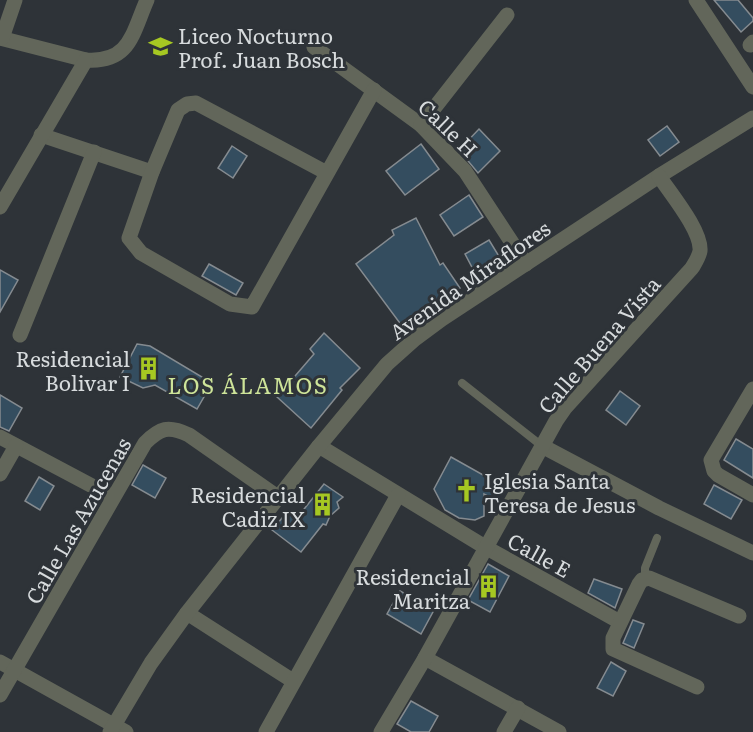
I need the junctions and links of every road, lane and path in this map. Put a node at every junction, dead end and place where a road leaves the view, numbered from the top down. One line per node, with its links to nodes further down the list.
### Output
1 (15, 0): 5 (street)
2 (147, 0): 7 (street)
3 (696, 0): 8 (street)
4 (507, 15): 11 (street)
5 (1, 38): 7 (street)
6 (314, 47): 9 (street, Calle H)
7 (86, 60): 12 (street)
8 (753, 87)
9 (374, 90): 11 (street, Calle H); 15 (street)
10 (753, 118): 16 (street, Avenida Miraflores)
11 (421, 125): 18 (street, Calle H)
12 (41, 135): 13 (street); 17 (street)
13 (94, 152): 14 (street); 19 (street)
14 (152, 172): 15 (street); 15 (street)
15 (327, 174)
16 (659, 176): 18 (street, Avenida Miraflores); 25 (street, Calle Buena Vista)
17 (0, 207)
18 (526, 264): 24 (street, Avenida Miraflores)
19 (20, 335)
20 (462, 383): 25 (lane)
21 (753, 389): 28 (street)
22 (0, 437): 23 (street)
23 (16, 446): 26 (street); 29 (street)
24 (318, 446): 27 (street, Calle E); 30 (street, Avenida Miraflores)
25 (542, 446): 32 (street, Calle Buena Vista); 33 (street)
26 (0, 474)
27 (398, 495): 32 (street, Calle E); 41 (street)
28 (753, 495)
29 (113, 497): 30 (street, Calle Las Azucenas); 40 (street, Calle Las Azucenas)
30 (279, 498): 35 (street, Avenida Miraflores)
31 (657, 538): 34 (lane)
32 (485, 548): 37 (street, Calle E); 38 (street, Calle Buena Vista)
33 (753, 553)
34 (645, 578): 36 (street); 37 (street)
35 (187, 613): 41 (street); 45 (street, Avenida Miraflores)
36 (739, 616)
37 (620, 622): 42 (street)
38 (426, 658): 44 (street); 47 (street, Calle Buena Vista)
39 (0, 662): 40 (street)
40 (15, 669): 43 (street, Calle Las Azucenas); 45 (street)
41 (293, 681): 46 (street)
42 (697, 687)
43 (0, 695)
44 (518, 708): 48 (street); 49 (street)
45 (117, 730)
46 (266, 732)
47 (381, 732)
48 (504, 732)
49 (559, 732)

